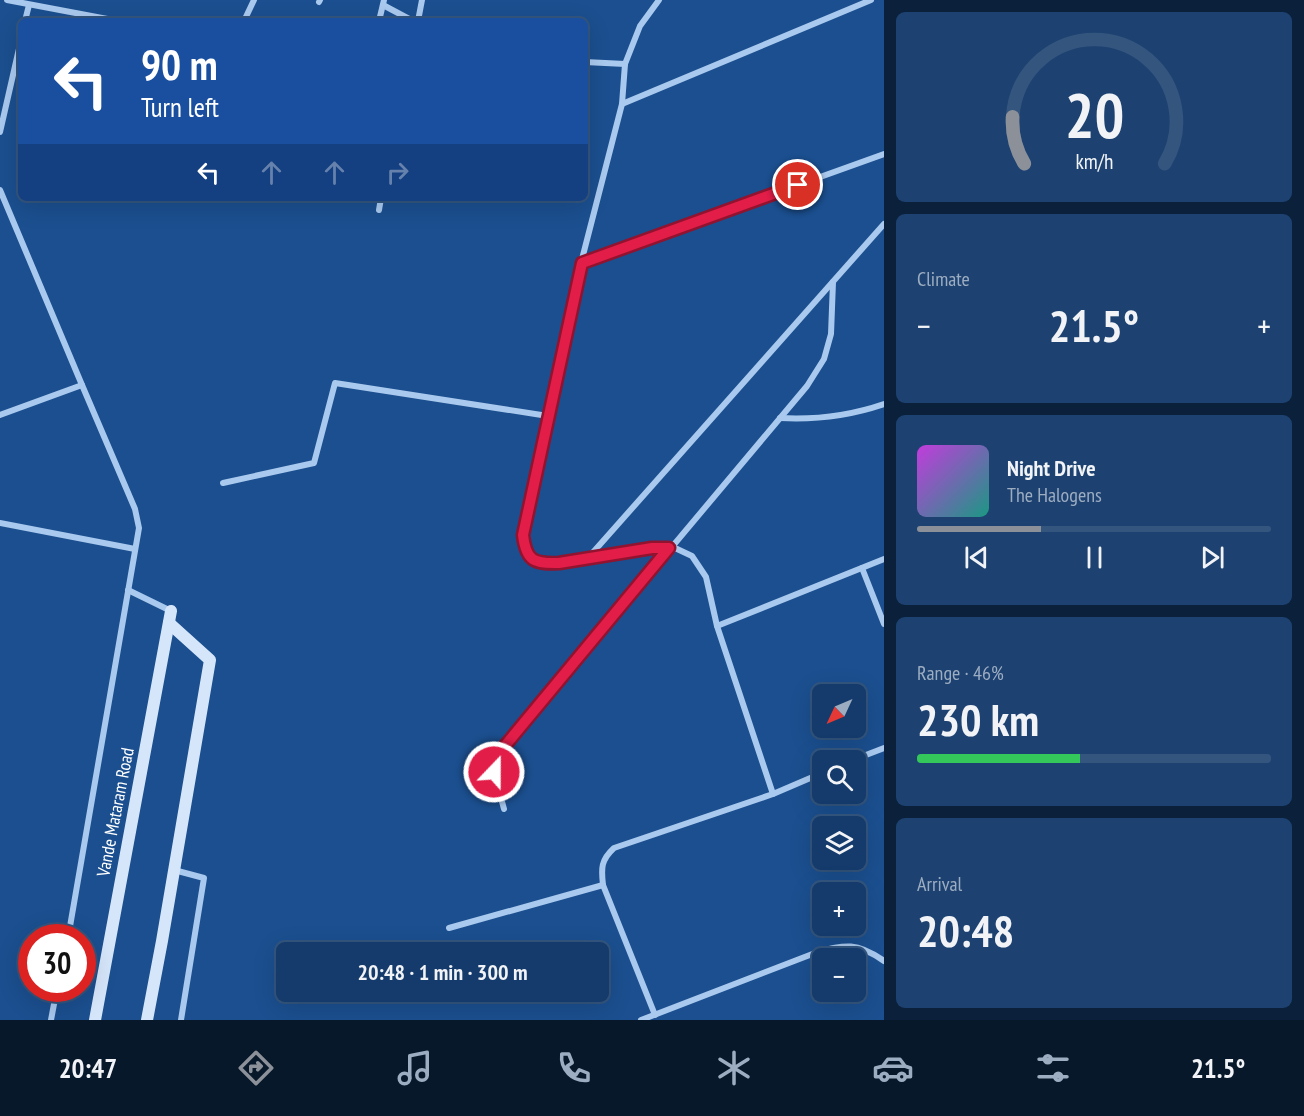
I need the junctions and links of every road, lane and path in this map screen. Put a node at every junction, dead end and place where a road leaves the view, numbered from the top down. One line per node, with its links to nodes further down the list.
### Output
1 (8, 0): 7 (street)
2 (254, 0): 10 (street)
3 (422, 0): 13 (street)
4 (659, 0): 16 (street)
5 (871, 0): 17 (street)
6 (384, 3): 11 (street); 12 (street)
7 (29, 5): 8 (street); 9 (street)
8 (26, 18)
9 (101, 18)
10 (245, 18)
11 (380, 18)
12 (408, 18)
13 (419, 18)
14 (18, 53): 18 (street)
15 (588, 62): 16 (street)
16 (625, 64): 17 (street)
17 (622, 104): 24 (street)
18 (0, 132)
19 (884, 154): 24 (street)
20 (0, 190): 26 (street)
21 (380, 201): 22 (street)
22 (379, 210)
23 (884, 224): 25 (street)
24 (582, 263): 29 (street)
25 (833, 282): 30 (street); 35 (street)
26 (82, 385): 28 (street); 34 (street)
27 (884, 404): 30 (street)
28 (0, 415)
29 (548, 417): 31 (street); 35 (street)
30 (780, 418): 33 (street)
31 (223, 483)
32 (0, 524): 34 (street)
33 (669, 548): 35 (street); 41 (street); 46 (street)
34 (135, 549): 38 (street)
35 (588, 558)
36 (884, 559): 37 (street)
37 (862, 568): 40 (street); 41 (street)
38 (128, 590): 39 (street); 49 (street)
39 (170, 617): 47 (main road); 55 (main road, Vande Mataram Road)
40 (884, 624)
41 (717, 626): 45 (street)
42 (884, 748): 43 (street)
43 (866, 755)
44 (812, 778): 45 (street)
45 (773, 794): 48 (street)
46 (504, 809)
47 (174, 870): 56 (main road); 57 (street)
48 (603, 885): 50 (street); 53 (street)
49 (70, 924)
50 (448, 928)
51 (884, 961): 53 (street)
52 (54, 1002): 54 (street)
53 (655, 1015): 58 (street)
54 (51, 1020)
55 (95, 1020)
56 (147, 1020)
57 (181, 1020)
58 (641, 1020)

